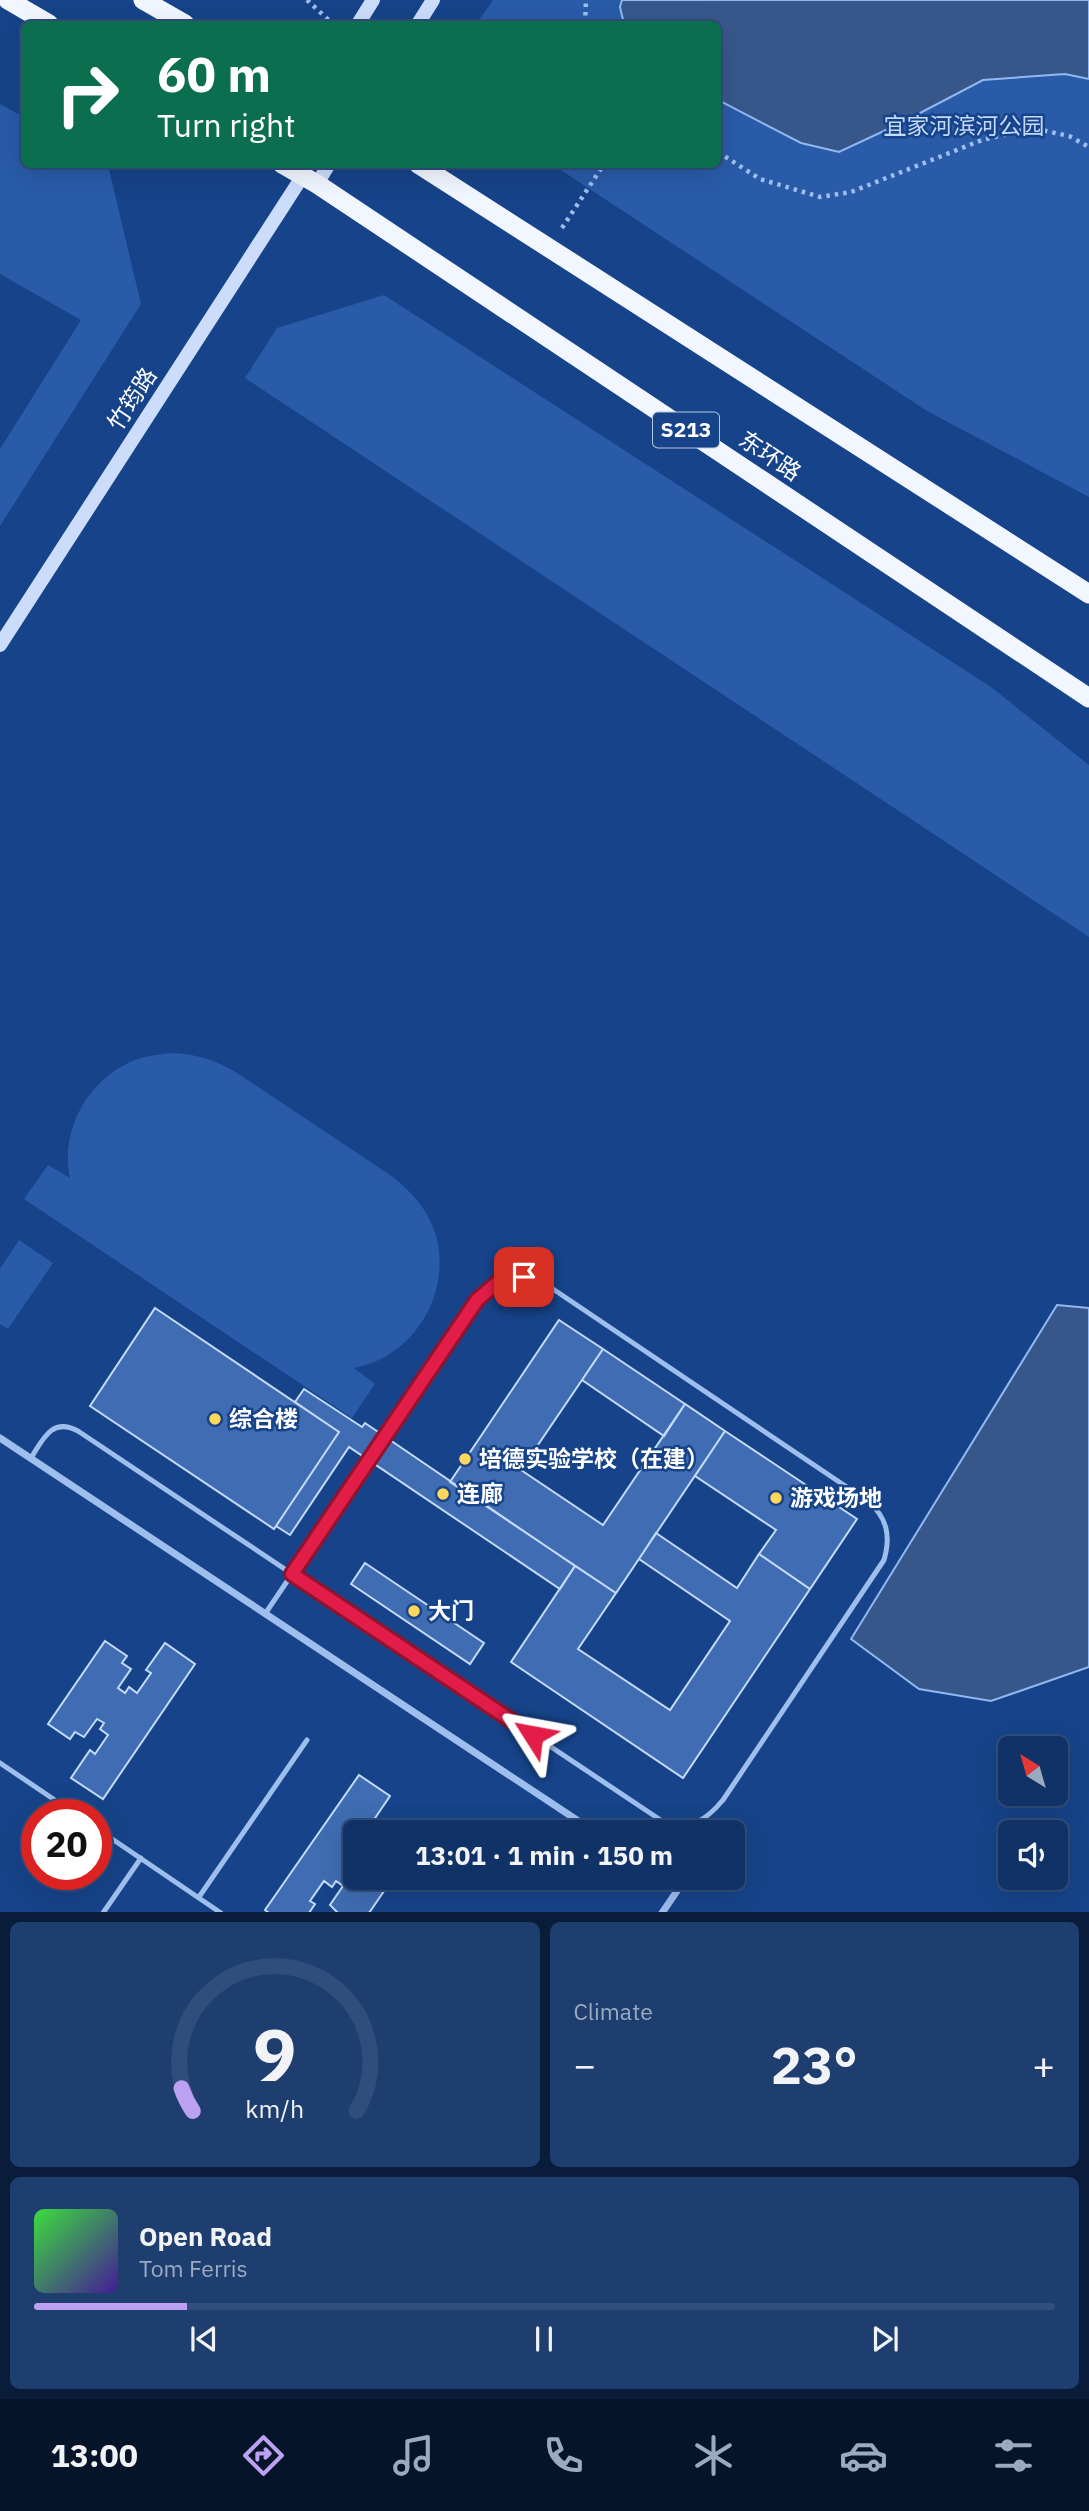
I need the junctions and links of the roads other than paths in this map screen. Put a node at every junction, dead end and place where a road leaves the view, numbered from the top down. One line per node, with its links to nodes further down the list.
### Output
1 (8, 0): 5 (highway)
2 (143, 0): 6 (highway)
3 (373, 0): 7 (main road)
4 (433, 0): 8 (main road)
5 (44, 21)
6 (180, 21)
7 (360, 21)
8 (420, 21)
9 (288, 168): 12 (highway, 东环路 / S213)
10 (324, 168): 12 (main road, 竹筠路)
11 (424, 168): 13 (highway)
12 (309, 181): 14 (main road, 竹筠路); 15 (highway, 东环路 / S213)
13 (1089, 594)
14 (0, 645)
15 (1089, 698)
16 (0, 1438): 17 (street)
17 (31, 1458): 18 (lane); 19 (street)
18 (292, 1574): 18 (lane); 19 (lane)
19 (265, 1614): 23 (street)
20 (307, 1740): 27 (lane)
21 (0, 1764): 22 (lane)
22 (53, 1799)
23 (577, 1820)
24 (112, 1839): 25 (lane)
25 (141, 1858): 27 (lane); 28 (lane)
26 (677, 1890): 30 (street)
27 (199, 1898): 29 (lane)
28 (104, 1912)
29 (220, 1912)
30 (663, 1912)

